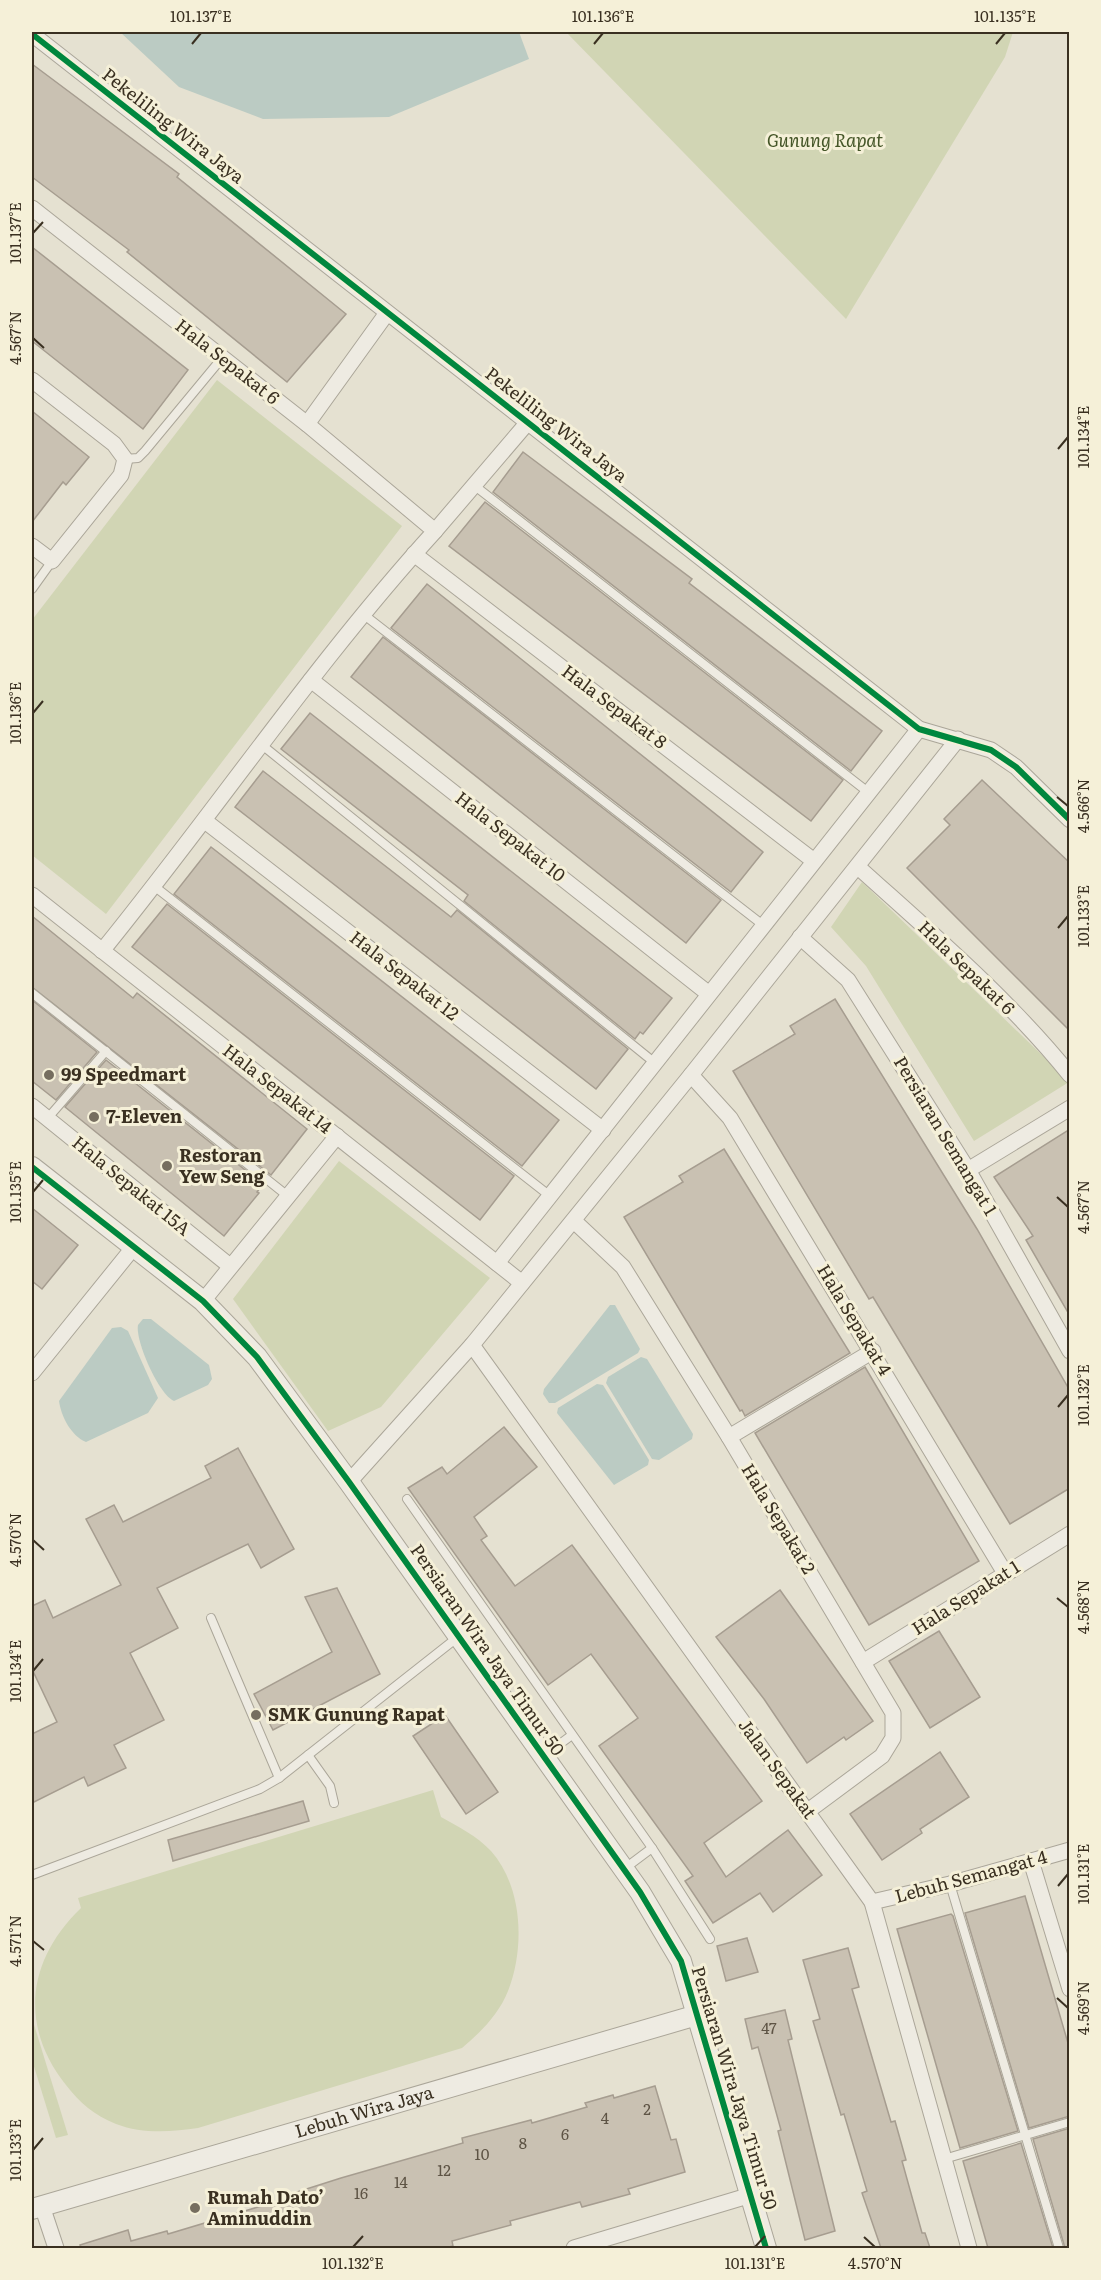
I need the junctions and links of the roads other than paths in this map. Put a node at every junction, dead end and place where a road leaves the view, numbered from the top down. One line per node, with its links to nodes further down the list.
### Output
1 (32, 34): 3 (street, Pekeliling Wira Jaya)
2 (32, 208): 4 (street, Hala Sepakat 6)
3 (387, 314): 6 (street, Pekeliling Wira Jaya); 7 (street)
4 (222, 358): 7 (street, Hala Sepakat 6); 8 (lane)
5 (32, 380): 8 (street)
6 (529, 421): 9 (street); 17 (street, Pekeliling Wira Jaya)
7 (306, 424): 10 (street, Hala Sepakat 6)
8 (125, 459): 13 (street)
9 (475, 486): 10 (street); 20 (lane)
10 (435, 531): 12 (street)
11 (32, 546): 13 (street)
12 (414, 554): 15 (street); 23 (street, Hala Sepakat 8)
13 (52, 561): 14 (lane)
14 (32, 589)
15 (363, 614): 16 (street); 27 (lane)
16 (311, 680): 19 (street); 31 (street, Hala Sepakat 10)
17 (919, 729): 18 (street, Pekeliling Wira Jaya); 20 (street)
18 (958, 739): 21 (street, Pekeliling Wira Jaya); 24 (street)
19 (262, 745): 22 (street); 33 (lane)
20 (868, 792): 23 (street)
21 (1070, 820)
22 (205, 821): 25 (street); 39 (street, Hala Sepakat 12)
23 (814, 861): 27 (street)
24 (858, 867): 28 (street); 35 (street, Hala Sepakat 6)
25 (154, 886): 29 (street); 43 (lane)
26 (32, 895): 29 (street, Hala Sepakat 14)
27 (763, 926): 31 (street)
28 (800, 937): 34 (street); 42 (street, Persiaran Semangat 1)
29 (102, 951): 40 (street, Hala Sepakat 14)
30 (32, 993): 32 (lane)
31 (709, 994): 33 (street)
32 (106, 1051): 38 (lane); 44 (lane)
33 (655, 1063): 39 (street)
34 (692, 1075): 45 (street); 53 (street, Hala Sepakat 4)
35 (1070, 1075)
36 (32, 1106): 38 (street, Hala Sepakat 15A)
37 (1070, 1108): 42 (street)
38 (47, 1119): 48 (street, Hala Sepakat 15A)
39 (603, 1130): 43 (street)
40 (337, 1136): 44 (street); 47 (street, Hala Sepakat 14)
41 (32, 1167): 46 (street, Persiaran Wira Jaya Timur 50)
42 (968, 1170): 52 (street, Persiaran Semangat 1)
43 (550, 1196): 47 (street)
44 (289, 1197): 48 (street)
45 (573, 1221): 49 (street); 55 (street, Hala Sepakat 2)
46 (133, 1248): 50 (street, Persiaran Wira Jaya Timur 50); 54 (street)
47 (497, 1263): 49 (street, Hala Sepakat 14)
48 (230, 1266): 50 (street)
49 (522, 1283): 51 (street)
50 (202, 1301): 56 (street, Persiaran Wira Jaya Timur 50)
51 (472, 1345): 56 (street); 68 (street, Jalan Sepakat)
52 (1069, 1348)
53 (873, 1351): 55 (street); 59 (street, Hala Sepakat 4)
54 (32, 1373)
55 (729, 1437): 62 (street, Hala Sepakat 2)
56 (349, 1482): 61 (street, Persiaran Wira Jaya Timur 50)
57 (407, 1498): 63 (lane)
58 (1070, 1534): 59 (street, Hala Sepakat 1)
59 (1005, 1573): 62 (street, Hala Sepakat 1)
60 (211, 1618): 66 (lane)
61 (459, 1636): 64 (lane); 65 (street, Persiaran Wira Jaya Timur 50)
62 (863, 1662): 68 (street, Hala Sepakat 2)
63 (573, 1735): 65 (lane); 69 (lane)
64 (308, 1755): 66 (lane); 67 (lane)
65 (544, 1756): 72 (street, Persiaran Wira Jaya Timur 50)
66 (279, 1778): 73 (lane)
67 (334, 1803)
68 (808, 1811): 75 (street, Jalan Sepakat)
69 (652, 1848): 72 (lane); 76 (lane)
70 (1070, 1850): 71 (street, Lebuh Semangat 4)
71 (1031, 1862): 74 (street, Lebuh Semangat 4); 77 (street)
72 (624, 1869): 79 (street, Persiaran Wira Jaya Timur 50)
73 (32, 1875)
74 (950, 1884): 75 (street, Lebuh Semangat 4); 81 (lane)
75 (872, 1902): 82 (street, Jalan Sepakat)
76 (710, 1939)
77 (1063, 1945): 78 (street)
78 (1070, 1989)
79 (697, 2015): 83 (street, Persiaran Wira Jaya Timur 50); 84 (street, Lebuh Wira Jaya)
80 (1070, 2122): 81 (lane)
81 (1026, 2134): 82 (lane); 89 (lane)
82 (944, 2159): 88 (street, Jalan Sepakat)
83 (751, 2195): 86 (street); 87 (street, Persiaran Wira Jaya Timur 50)
84 (37, 2208): 85 (street)
85 (56, 2248)
86 (574, 2248)
87 (766, 2248)
88 (969, 2248)
89 (1059, 2248)

